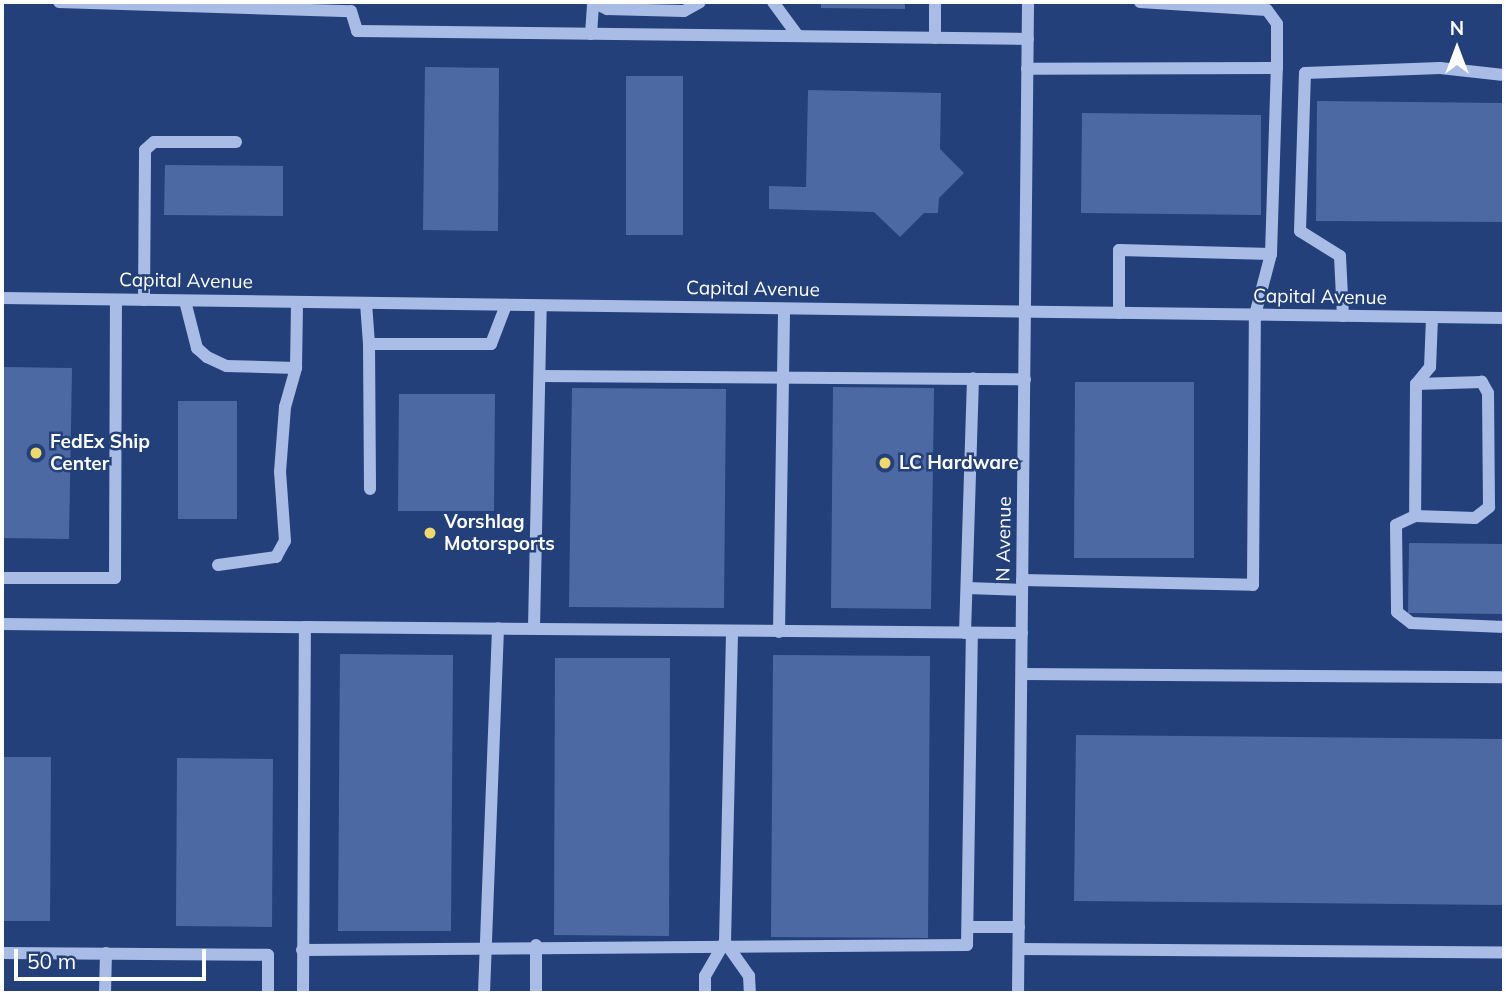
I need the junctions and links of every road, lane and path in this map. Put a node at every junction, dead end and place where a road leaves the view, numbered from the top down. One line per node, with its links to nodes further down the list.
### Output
1 (59, 2): 8 (street)
2 (592, 2): 3 (street); 9 (street)
3 (700, 2)
4 (773, 2): 10 (street)
5 (935, 2): 11 (street)
6 (1028, 2): 12 (street, N Avenue)
7 (1140, 2): 13 (street)
8 (351, 6): 9 (street)
9 (591, 34): 10 (street)
10 (798, 36): 11 (street)
11 (935, 38): 12 (street)
12 (1028, 39): 14 (street, N Avenue)
13 (1277, 68): 14 (street); 17 (street)
14 (1027, 69): 27 (street, N Avenue)
15 (1504, 75): 30 (street)
16 (236, 142): 20 (street)
17 (1271, 254): 28 (street); 29 (street)
18 (2, 298): 19 (street, Capital Avenue)
19 (116, 300): 20 (street, Capital Avenue); 43 (street)
20 (144, 300): 21 (street, Capital Avenue)
21 (185, 301): 22 (street, Capital Avenue); 34 (street)
22 (297, 302): 23 (street, Capital Avenue); 34 (street)
23 (366, 303): 24 (street, Capital Avenue); 33 (street)
24 (506, 305): 25 (street, Capital Avenue); 33 (street)
25 (541, 306): 26 (street, Capital Avenue); 36 (street)
26 (784, 309): 27 (street, Capital Avenue); 35 (street)
27 (1026, 312): 28 (street, Capital Avenue); 38 (street, N Avenue)
28 (1119, 313): 29 (street, Capital Avenue)
29 (1255, 315): 30 (street, Capital Avenue); 44 (street)
30 (1343, 316): 31 (street, Capital Avenue)
31 (1432, 317): 32 (street, Capital Avenue); 39 (street)
32 (1504, 318)
33 (369, 344): 40 (street)
34 (296, 368): 42 (street)
35 (783, 375): 36 (street); 37 (street); 52 (street)
36 (540, 376): 50 (street)
37 (973, 378): 38 (street); 45 (street)
38 (1025, 379): 44 (street, N Avenue)
39 (1416, 384): 41 (street); 41 (street)
40 (370, 489)
41 (1415, 516): 48 (street)
42 (218, 565)
43 (2, 578)
44 (1023, 585): 45 (street); 54 (street, N Avenue)
45 (967, 588): 53 (street)
46 (2, 624): 47 (street)
47 (305, 627): 49 (street); 63 (street)
48 (1504, 627)
49 (498, 628): 50 (street); 60 (street)
50 (534, 628): 51 (street)
51 (732, 631): 52 (street); 59 (street)
52 (779, 632): 53 (street)
53 (969, 632): 54 (street); 57 (street)
54 (1023, 633): 55 (street, N Avenue)
55 (1022, 674): 56 (street); 58 (street, N Avenue)
56 (1504, 677)
57 (968, 927): 58 (street); 59 (street)
58 (1019, 927): 62 (street, N Avenue)
59 (725, 942): 61 (street); 72 (street); 73 (street)
60 (487, 945): 61 (street); 63 (street); 70 (street)
61 (536, 945): 71 (street)
62 (1018, 949): 64 (street); 74 (street, N Avenue)
63 (302, 950): 69 (street)
64 (1504, 951)
65 (2, 953): 66 (street)
66 (106, 953): 67 (street); 68 (street)
67 (105, 993)
68 (268, 993)
69 (303, 993)
70 (484, 993)
71 (536, 993)
72 (705, 993)
73 (750, 993)
74 (1018, 993)

